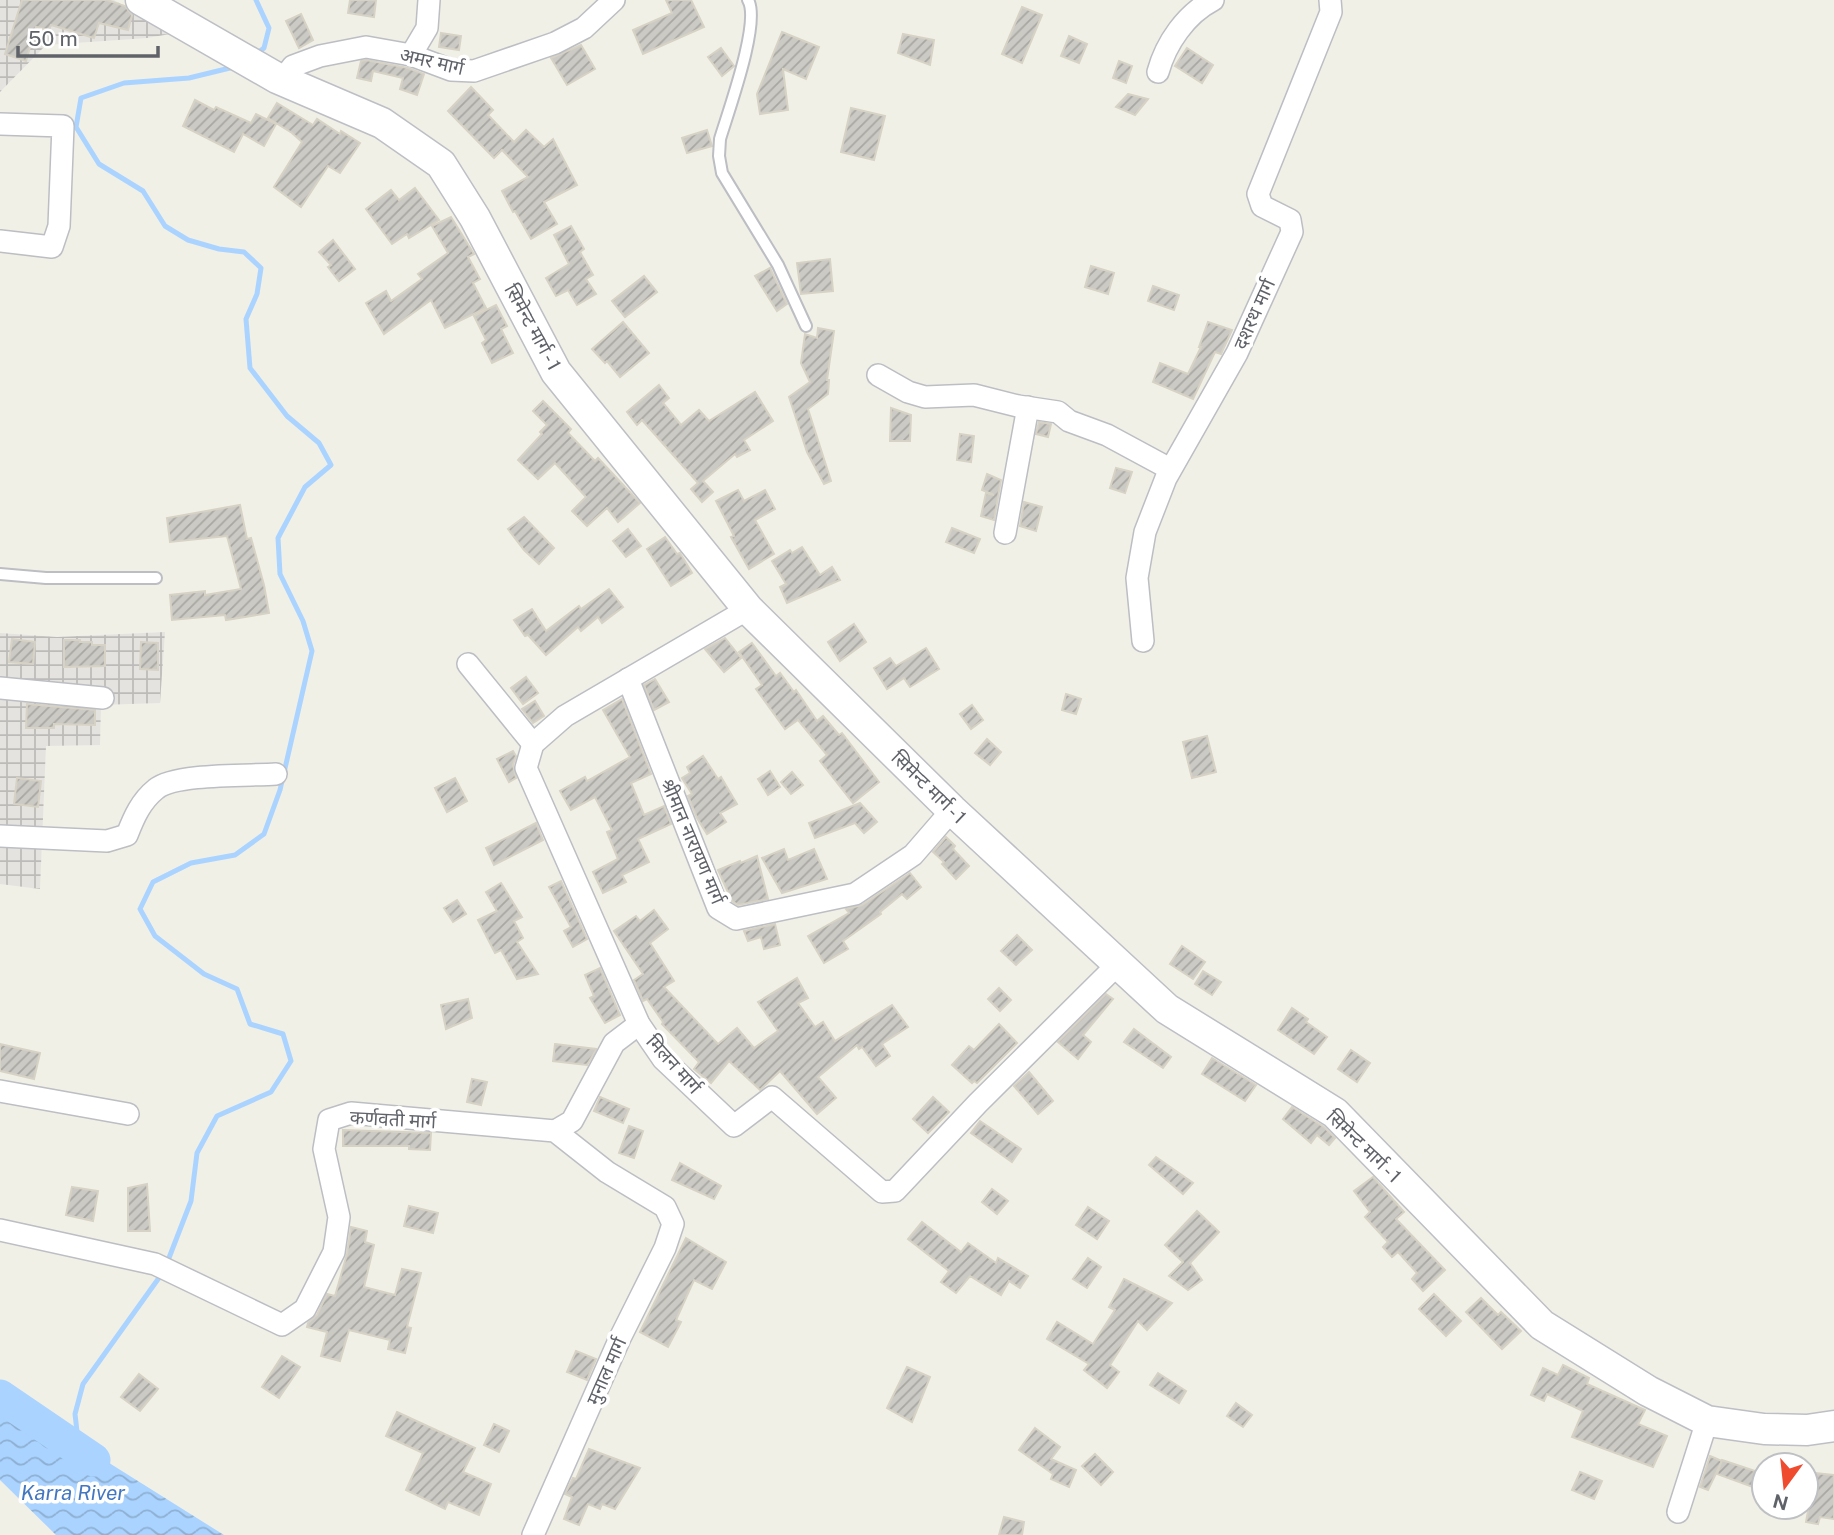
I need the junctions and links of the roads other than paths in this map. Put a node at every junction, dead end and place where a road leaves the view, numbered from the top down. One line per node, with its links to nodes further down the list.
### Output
1 (141, 0): 9 (street, सिमेन्ट मार्ग - 1)
2 (429, 0): 7 (street)
3 (614, 0): 7 (street, अमर मार्ग)
4 (748, 0): 12 (lane)
5 (1213, 0): 8 (street)
6 (1330, 0): 15 (street, दशरथ मार्ग)
7 (411, 55): 9 (street, अमर मार्ग)
8 (1157, 72)
9 (280, 79): 19 (street, सिमेन्ट मार्ग - 1)
10 (0, 124): 11 (street)
11 (0, 242)
12 (806, 326)
13 (878, 375): 14 (street)
14 (1028, 407): 15 (street); 16 (street)
15 (1170, 469): 20 (street, दशरथ मार्ग)
16 (1005, 533)
17 (0, 574): 18 (lane)
18 (156, 578)
19 (748, 610): 22 (street); 27 (street, सिमेन्ट मार्ग - 1)
20 (1143, 641)
21 (468, 664): 25 (street)
22 (628, 679): 25 (street); 27 (street, श्रीमान नारायण मार्ग)
23 (0, 688): 24 (street)
24 (103, 698)
25 (533, 744): 30 (street, मिलन मार्ग)
26 (276, 774): 28 (street)
27 (952, 810): 29 (street, सिमेन्ट मार्ग - 1)
28 (0, 836)
29 (1118, 964): 30 (street, मिलन मार्ग); 35 (street, सिमेन्ट मार्ग - 1)
30 (639, 1024): 33 (street)
31 (0, 1091): 32 (street)
32 (128, 1114)
33 (555, 1132): 34 (street, कर्णवती मार्ग); 38 (street, मुनाल मार्ग)
34 (0, 1230)
35 (1707, 1421): 36 (street, सिमेन्ट मार्ग - 1); 37 (street)
36 (1834, 1426)
37 (1678, 1512)
38 (533, 1535)

